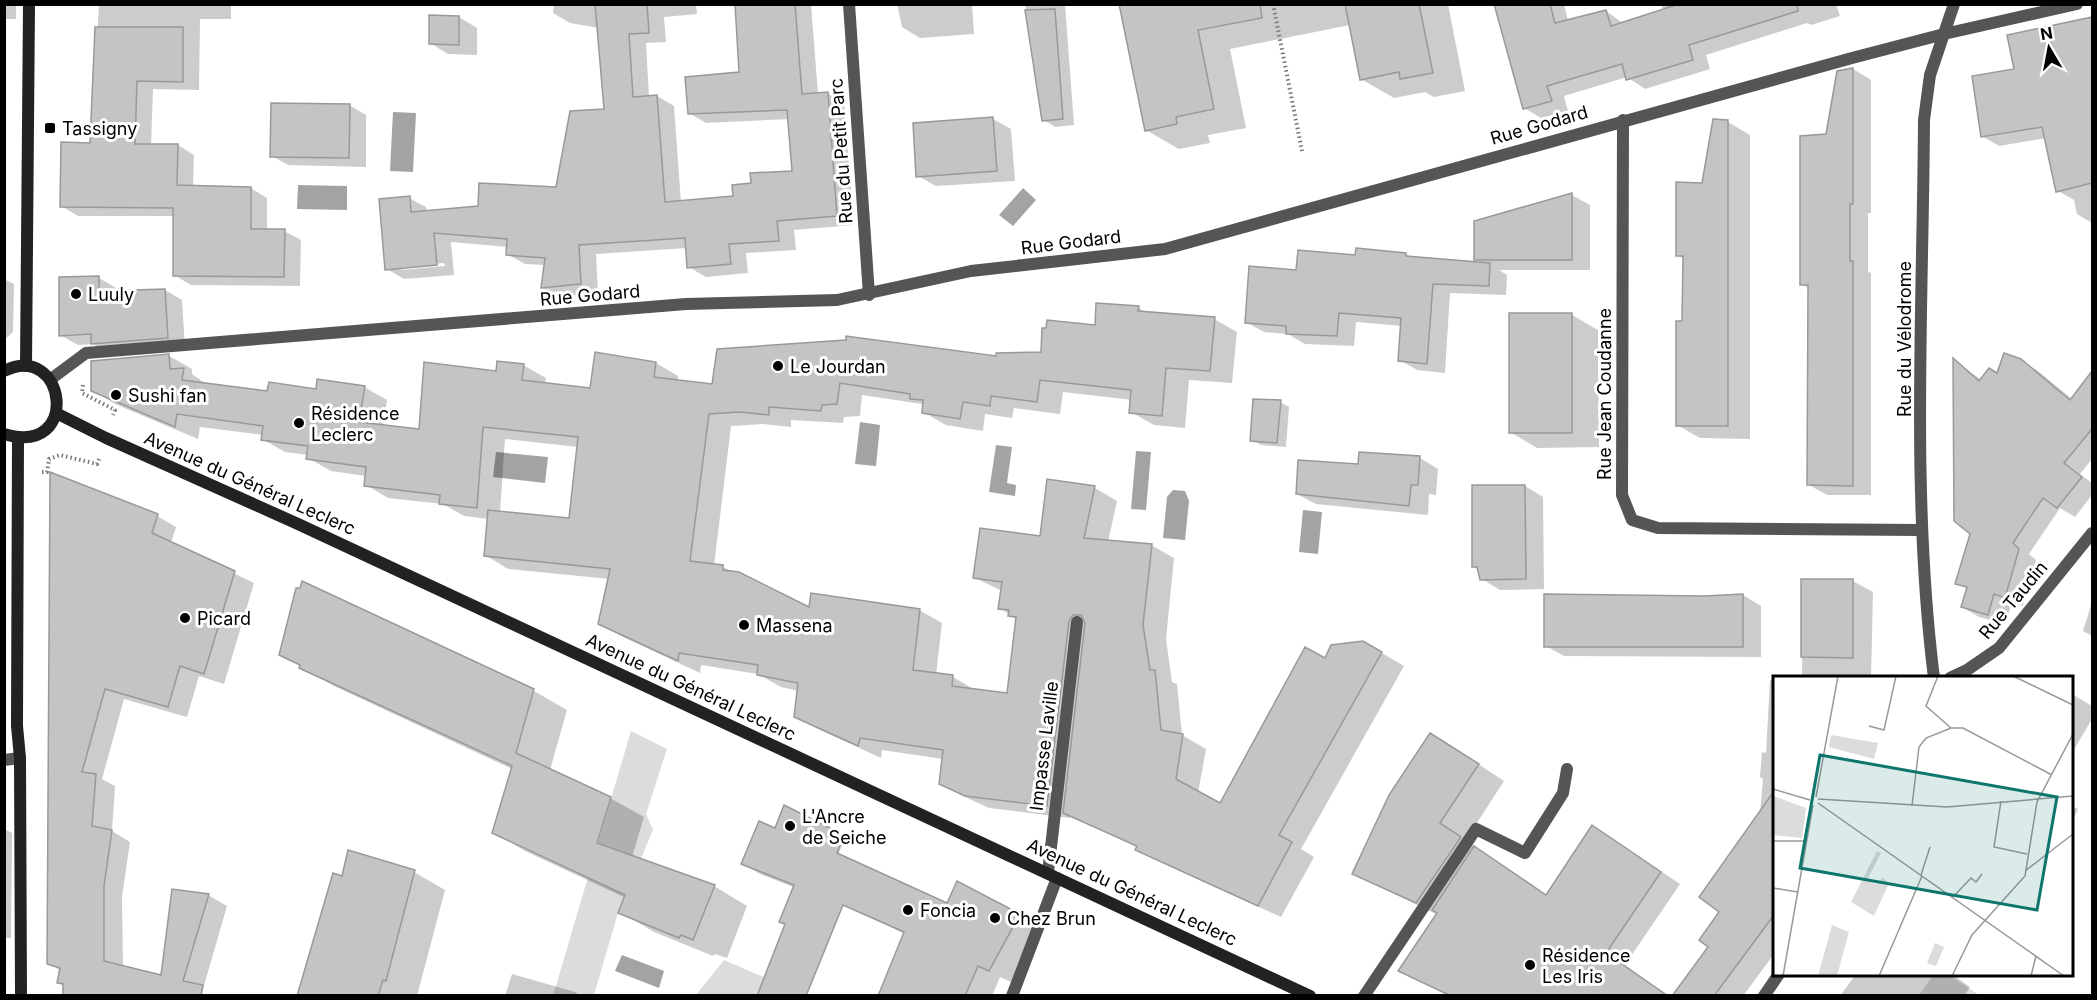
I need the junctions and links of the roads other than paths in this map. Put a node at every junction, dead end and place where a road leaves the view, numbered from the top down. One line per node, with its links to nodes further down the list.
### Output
1 (30, 4): 8 (main road)
2 (849, 4): 7 (street, Rue du Petit Parc)
3 (1953, 4): 5 (street, Rue du Vélodrome)
4 (2077, 4): 5 (street, Rue Godard)
5 (1944, 34): 6 (street, Rue Godard); 14 (street, Rue du Vélodrome)
6 (1623, 120): 7 (street, Rue Godard); 14 (street, Rue Jean Coudanne)
7 (868, 295): 10 (street, Rue Godard)
8 (26, 366): 9 (main road); 10 (main road)
9 (4, 371)
10 (51, 380): 11 (main road)
11 (56, 413): 13 (main road); 22 (main road, Avenue du Général Leclerc)
12 (4, 434): 13 (main road)
13 (18, 438): 19 (main road)
14 (1921, 530): 17 (street, Rue du Vélodrome)
15 (2092, 533): 18 (street, Rue Taudin)
16 (1077, 622): 22 (street, Impasse Laville)
17 (1934, 676)
18 (1954, 676)
19 (20, 758): 20 (street); 24 (main road)
20 (4, 760)
21 (1567, 769): 27 (street)
22 (1052, 876): 25 (street, Impasse Laville); 26 (main road, Avenue du Général Leclerc)
23 (1778, 976): 28 (street)
24 (21, 996)
25 (1012, 996)
26 (1310, 996)
27 (1364, 996)
28 (1764, 996)

